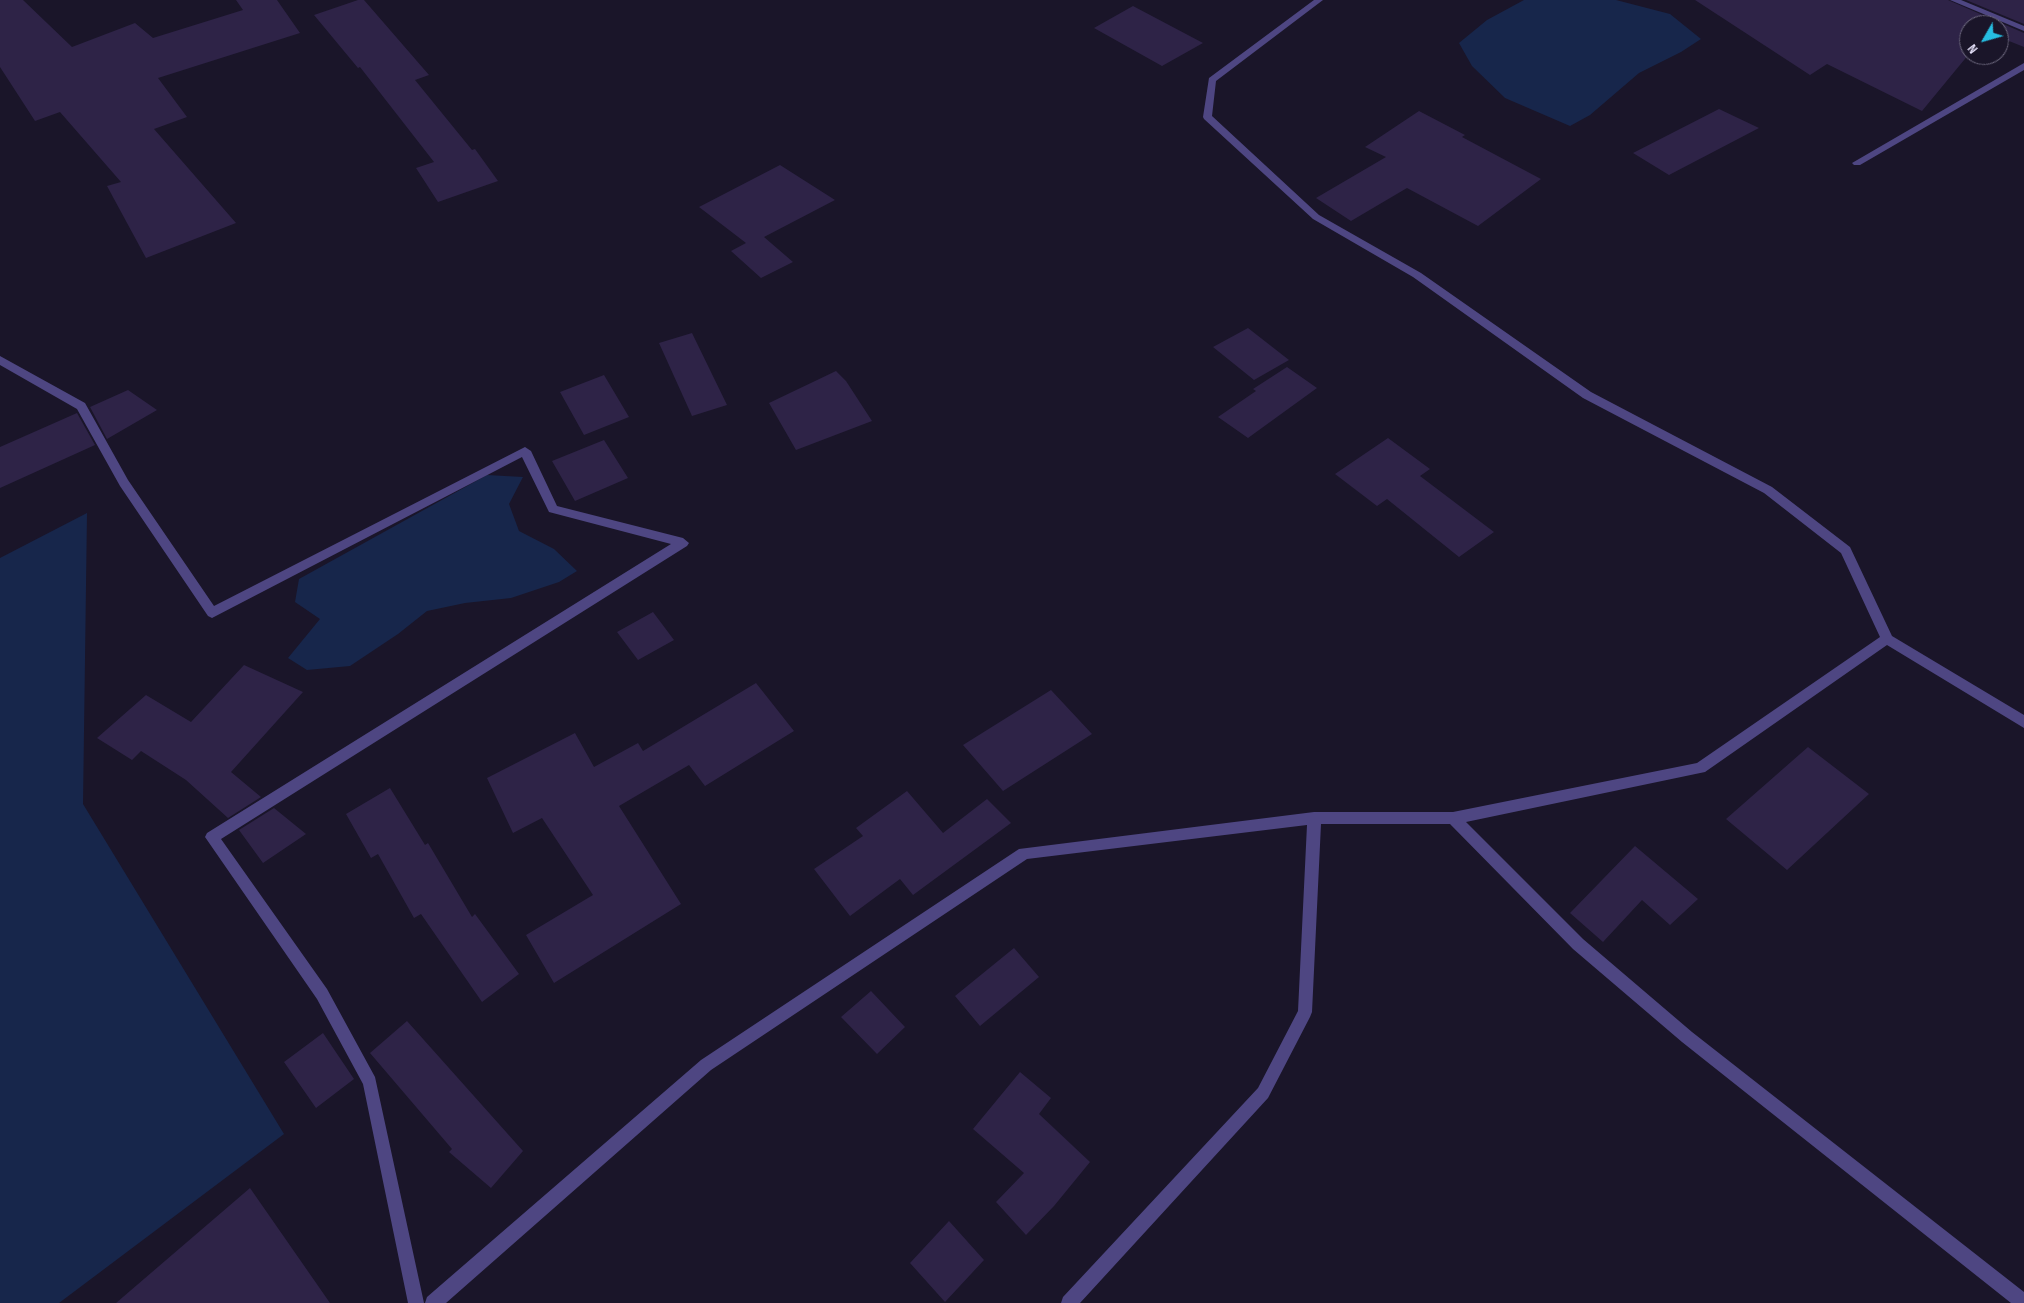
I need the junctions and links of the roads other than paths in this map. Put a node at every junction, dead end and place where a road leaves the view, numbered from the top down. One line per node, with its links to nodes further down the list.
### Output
1 (1319, 0): 7 (street)
2 (1954, 0): 3 (street)
3 (2024, 29)
4 (2024, 66): 5 (street)
5 (1857, 164)
6 (0, 360): 11 (street)
7 (1887, 638): 8 (street); 10 (street)
8 (2024, 722)
9 (1314, 818): 10 (street); 12 (street); 13 (street)
10 (1452, 818): 14 (street)
11 (416, 1303)
12 (433, 1303)
13 (1069, 1303)
14 (2024, 1303)

